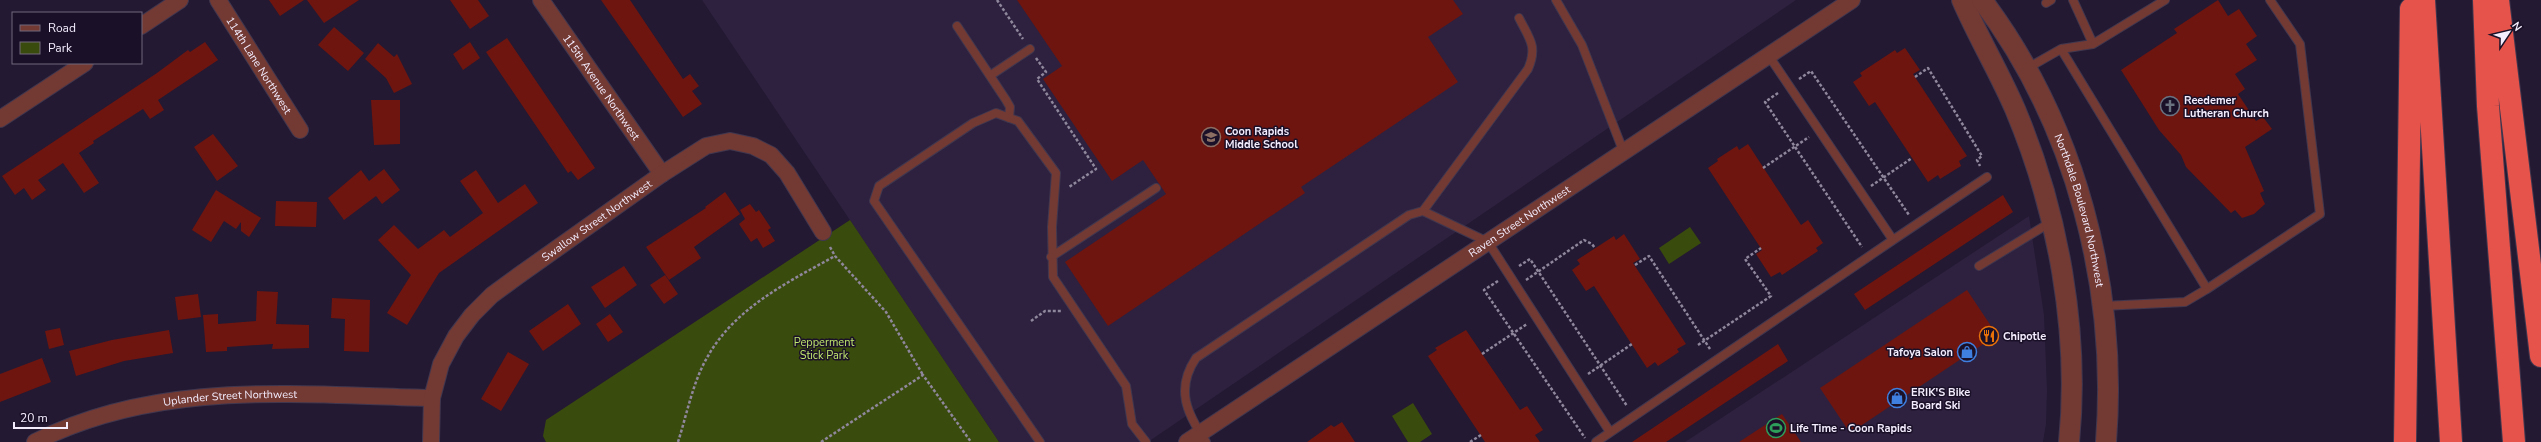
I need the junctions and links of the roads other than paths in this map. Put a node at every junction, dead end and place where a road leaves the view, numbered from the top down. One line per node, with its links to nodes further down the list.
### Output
1 (180, 0): 16 (street)
2 (218, 0): 27 (street, 114th Lane Northwest)
3 (541, 0): 29 (street, 115th Avenue Northwest)
4 (1556, 0): 28 (lane)
5 (1852, 0): 21 (street, Raven Street Northwest)
6 (1962, 0): 33 (street)
7 (1982, 0): 23 (street, Northdale Boulevard Northwest)
8 (2073, 0): 18 (lane)
9 (2165, 0): 18 (lane)
10 (2270, 0): 39 (lane)
11 (2411, 0): 52 (highway)
12 (2424, 0): 53 (highway)
13 (2484, 0): 54 (highway)
14 (2498, 0): 41 (highway)
15 (1518, 18): 32 (lane)
16 (142, 25)
17 (958, 26): 24 (lane)
18 (2093, 44): 19 (lane)
19 (2061, 49): 23 (lane); 39 (lane)
20 (1030, 50): 24 (lane)
21 (1769, 56): 28 (street, Raven Street Northwest); 35 (lane)
22 (84, 64): 26 (street)
23 (2026, 69): 40 (street, Northdale Boulevard Northwest)
24 (991, 75): 25 (lane)
25 (1009, 118): 37 (lane); 47 (lane)
26 (0, 120)
27 (300, 130)
28 (1624, 153): 36 (street, Raven Street Northwest)
29 (662, 174): 34 (street, Swallow Street Northwest); 42 (street, Swallow Street Northwest)
30 (1987, 177): 35 (lane)
31 (1156, 188): 37 (lane)
32 (1423, 211): 36 (lane); 44 (lane)
33 (2051, 222): 38 (lane); 50 (street)
34 (823, 232)
35 (1893, 240): 43 (lane)
36 (1488, 242): 43 (lane); 44 (street, Raven Street Northwest)
37 (1051, 257): 48 (lane)
38 (1979, 266)
39 (2207, 289): 40 (lane)
40 (2103, 306): 51 (street, Northdale Boulevard Northwest)
41 (2541, 356)
42 (432, 398): 45 (street, Uplander Street Northwest); 46 (street, Swallow Street Northwest)
43 (1610, 432): 49 (lane)
44 (1198, 439)
45 (35, 442)
46 (431, 442)
47 (1040, 442)
48 (1146, 442)
49 (1596, 442)
50 (2068, 442)
51 (2106, 442)
52 (2405, 442)
53 (2451, 442)
54 (2514, 442)

